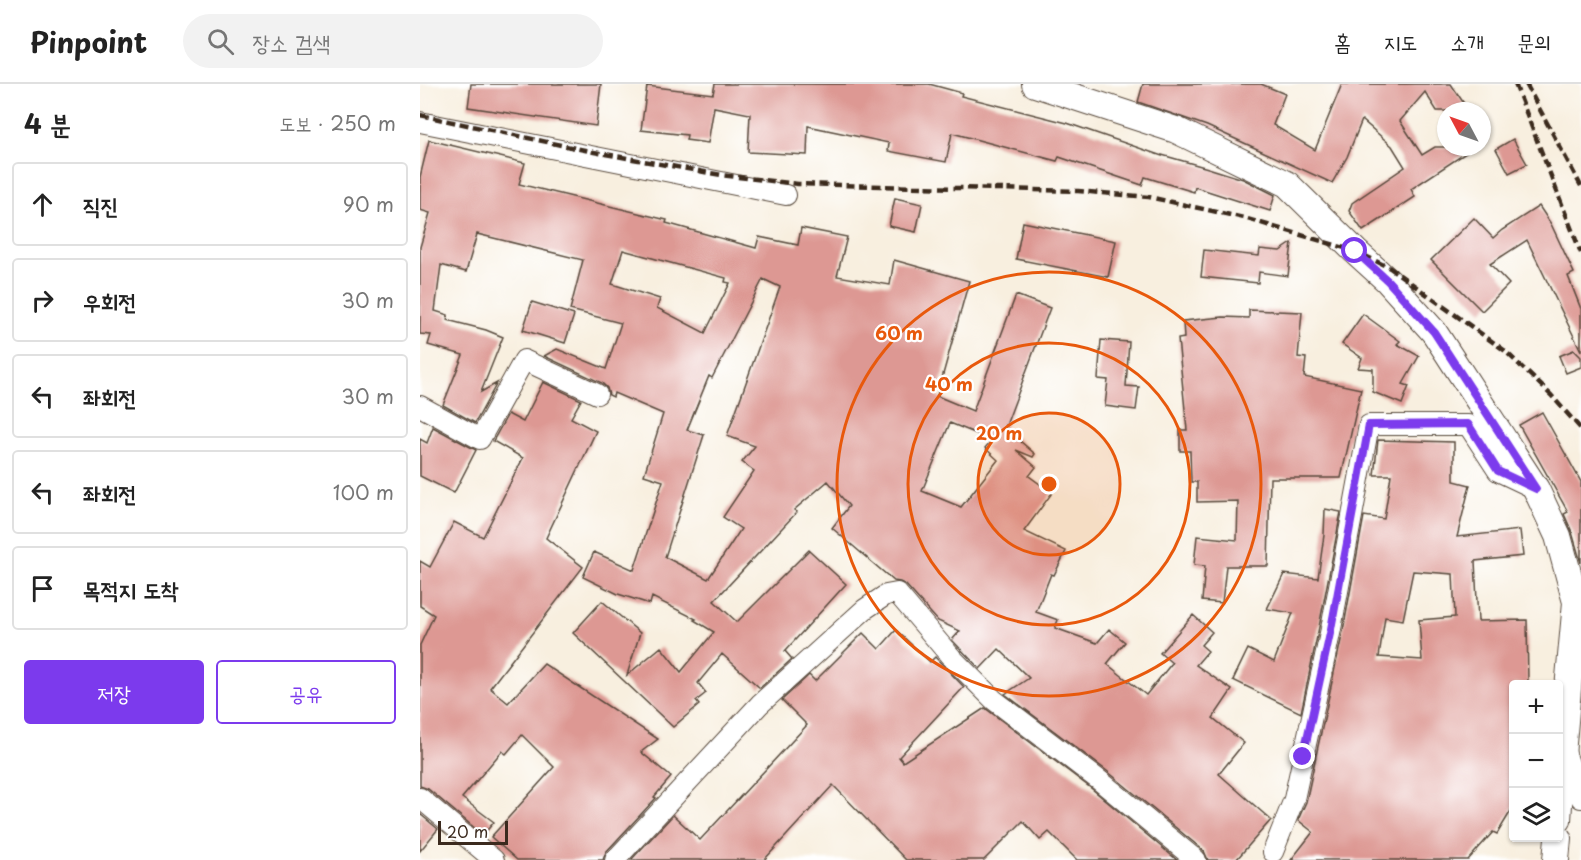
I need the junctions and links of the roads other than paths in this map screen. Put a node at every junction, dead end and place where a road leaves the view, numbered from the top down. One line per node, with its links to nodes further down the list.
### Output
1 (1035, 84): 6 (street)
2 (420, 122): 3 (street)
3 (786, 195)
4 (597, 394): 5 (street)
5 (420, 406)
6 (1536, 489): 7 (street); 11 (street)
7 (1563, 743): 9 (street)
8 (420, 798): 12 (street)
9 (1581, 798)
10 (1558, 842): 15 (street)
11 (1273, 857)
12 (494, 860)
13 (615, 860): 14 (street)
14 (1196, 860)
15 (1556, 860)

